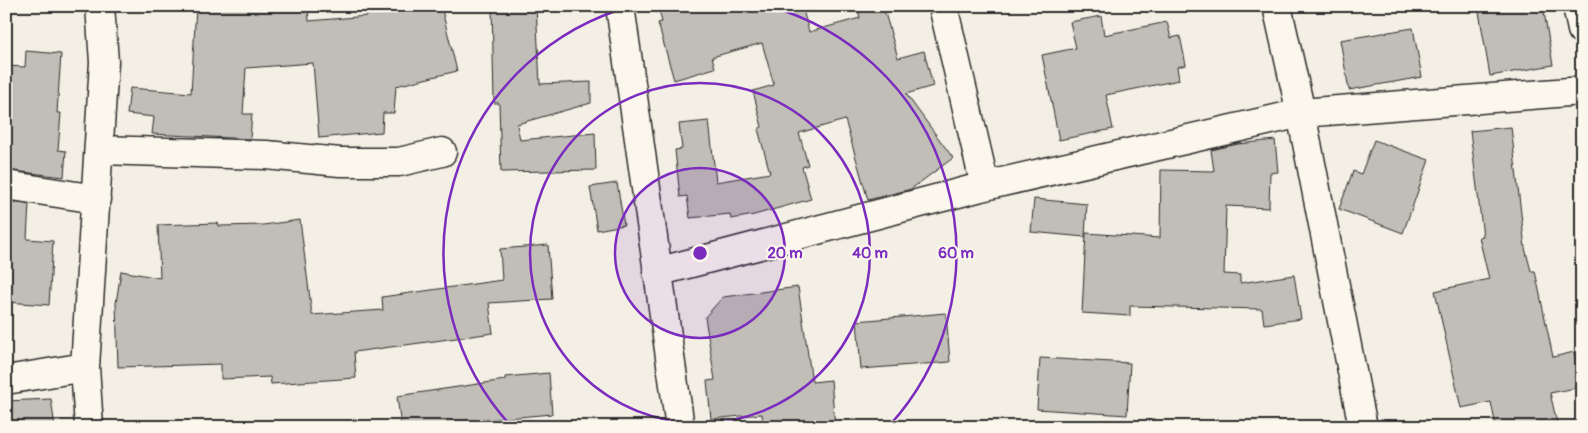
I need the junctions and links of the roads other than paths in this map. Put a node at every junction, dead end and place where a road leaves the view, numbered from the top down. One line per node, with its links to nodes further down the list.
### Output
1 (100, 6): 9 (street)
2 (620, 6): 14 (street)
3 (943, 6): 12 (street)
4 (1277, 6): 8 (street)
5 (1577, 6): 6 (street)
6 (1582, 30)
7 (1582, 91): 8 (street)
8 (1301, 114): 12 (street); 19 (street)
9 (99, 150): 10 (street); 13 (street)
10 (442, 152)
11 (6, 185): 13 (street)
12 (984, 186): 14 (street)
13 (96, 199): 15 (street)
14 (657, 272): 18 (street)
15 (86, 367): 16 (street); 17 (street)
16 (6, 380)
17 (89, 427)
18 (680, 427)
19 (1363, 427)

